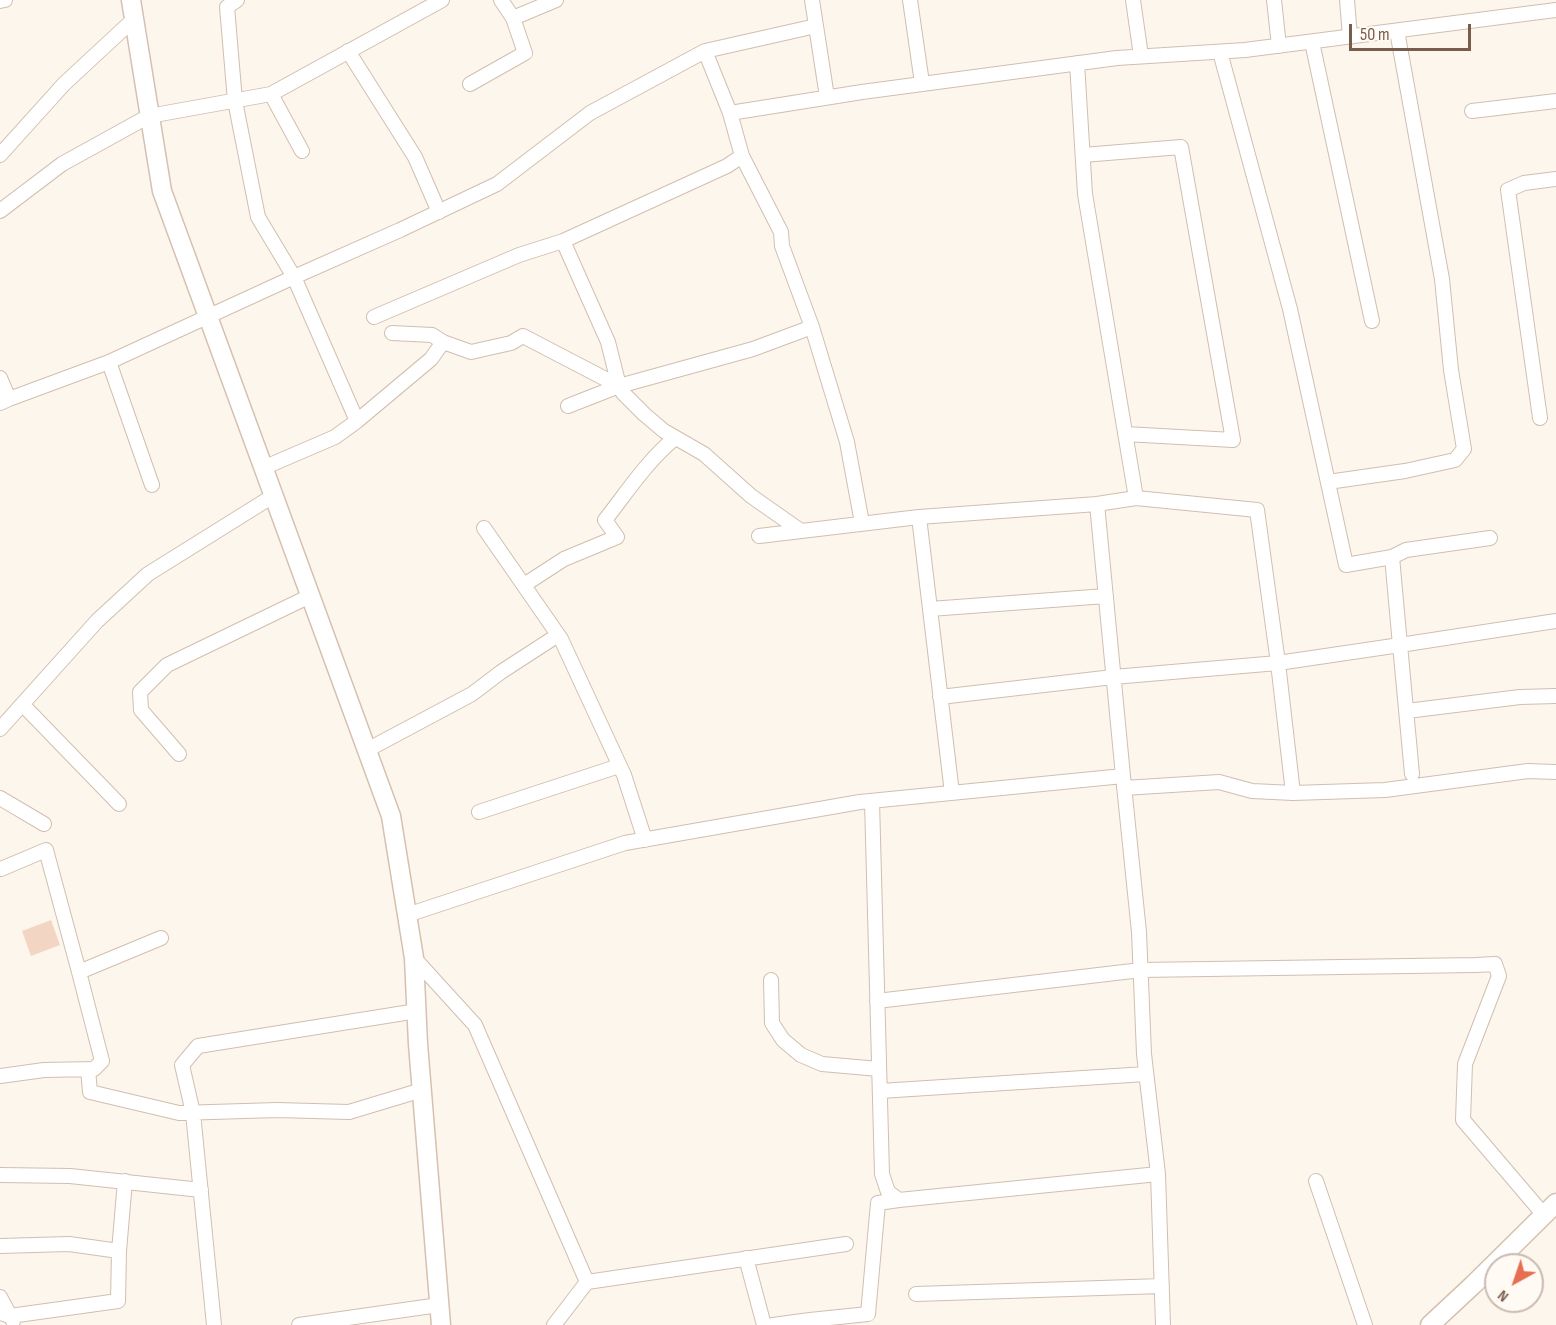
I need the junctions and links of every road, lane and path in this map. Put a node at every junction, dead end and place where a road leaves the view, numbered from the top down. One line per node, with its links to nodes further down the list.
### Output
1 (4, 0): 12 (street)
2 (131, 0): 15 (street)
3 (237, 0): 30 (street)
4 (442, 0): 21 (street)
5 (501, 0): 14 (street)
6 (556, 0): 14 (street)
7 (812, 0): 16 (street)
8 (909, 0): 27 (street)
9 (1133, 0): 24 (street)
10 (1274, 0): 20 (street)
11 (1347, 0): 18 (street)
12 (0, 1)
13 (1556, 10): 17 (street)
14 (513, 18): 26 (street)
15 (134, 19): 34 (street); 36 (street)
16 (816, 26): 22 (street); 29 (street)
17 (1397, 31): 18 (street); 60 (street)
18 (1350, 37): 19 (street)
19 (1312, 42): 20 (street); 46 (street)
20 (1279, 46): 23 (street)
21 (348, 51): 28 (street); 41 (street)
22 (705, 51): 33 (street); 41 (street)
23 (1220, 52): 24 (street); 60 (street)
24 (1141, 56): 25 (street)
25 (1077, 63): 27 (street); 38 (street)
26 (470, 84)
27 (922, 84): 29 (street)
28 (271, 94): 30 (street); 35 (street)
29 (827, 98): 33 (street)
30 (235, 101): 34 (street); 43 (street)
31 (1556, 101): 32 (street)
32 (1472, 111)
33 (730, 113): 37 (street)
34 (149, 116): 40 (street); 45 (street)
35 (302, 151)
36 (0, 155)
37 (742, 156): 42 (street); 47 (street)
38 (1083, 156): 57 (street); 57 (street)
39 (1556, 179): 55 (street)
40 (0, 211)
41 (439, 212): 43 (street)
42 (563, 241): 44 (street); 52 (street)
43 (294, 277): 45 (street); 56 (street)
44 (374, 317)
45 (207, 318): 50 (street); 59 (street)
46 (1372, 321)
47 (812, 327): 52 (street); 66 (street)
48 (392, 333): 49 (street)
49 (443, 342): 52 (street); 56 (street)
50 (109, 362): 53 (street); 61 (street)
51 (0, 378): 53 (street)
52 (619, 386): 54 (street); 58 (street)
53 (4, 401)
54 (568, 406)
55 (1539, 418)
56 (357, 421): 59 (street)
57 (1125, 434): 63 (street)
58 (675, 438): 68 (street); 72 (street)
59 (263, 468): 62 (street)
60 (1328, 482): 71 (street)
61 (152, 484)
62 (273, 496): 73 (street); 83 (street)
63 (1136, 498): 64 (street); 79 (street)
64 (1097, 504): 65 (street); 74 (street)
65 (918, 517): 66 (street); 75 (street)
66 (862, 524): 68 (street)
67 (484, 528): 72 (street)
68 (801, 531): 69 (street)
69 (759, 536)
70 (1490, 538): 71 (street)
71 (1392, 557): 78 (street)
72 (524, 585): 77 (street)
73 (310, 596): 86 (street); 87 (street)
74 (1106, 596): 75 (street); 80 (street)
75 (930, 609): 82 (street)
76 (1556, 621): 78 (street)
77 (558, 635): 86 (street); 88 (street)
78 (1400, 645): 79 (street); 84 (street)
79 (1278, 663): 80 (street); 93 (street)
80 (1113, 677): 82 (street); 91 (street)
81 (1556, 696): 84 (street)
82 (940, 697): 92 (street)
83 (23, 705): 85 (street); 96 (street)
84 (1407, 711): 90 (street)
85 (0, 729)
86 (367, 750): 101 (street)
87 (179, 754)
88 (619, 766): 97 (street); 99 (street)
89 (1556, 772): 93 (street)
90 (1412, 774)
91 (1123, 782): 92 (street); 93 (street); 104 (street)
92 (952, 793): 95 (street)
93 (1293, 793)
94 (0, 798): 98 (street)
95 (872, 801): 99 (street); 107 (street)
96 (119, 804)
97 (479, 812)
98 (44, 824)
99 (645, 840): 101 (street)
100 (0, 869): 105 (street)
101 (407, 915): 103 (street)
102 (161, 938): 105 (street)
103 (414, 958): 108 (street); 127 (street)
104 (1141, 970): 107 (street); 111 (street); 122 (street)
105 (79, 972): 109 (street)
106 (771, 980): 110 (street)
107 (877, 1001): 110 (street)
108 (417, 1011): 113 (street); 115 (street)
109 (88, 1069): 112 (street); 115 (street)
110 (879, 1069): 114 (street)
111 (1146, 1074): 114 (street); 116 (street)
112 (0, 1076)
113 (422, 1090): 115 (street); 131 (street)
114 (880, 1091): 121 (street)
115 (193, 1113): 120 (street)
116 (1158, 1174): 121 (street); 128 (street)
117 (0, 1175): 118 (street)
118 (125, 1181): 120 (street); 125 (street)
119 (1316, 1181): 141 (street)
120 (201, 1190): 134 (street)
121 (899, 1200): 133 (street)
122 (1550, 1209): 142 (street)
123 (846, 1244): 126 (street)
124 (0, 1246): 125 (street)
125 (119, 1251): 132 (street)
126 (746, 1258): 127 (street); 138 (street)
127 (587, 1282): 137 (street)
128 (1162, 1286): 129 (street); 140 (street)
129 (916, 1294)
130 (0, 1297): 132 (street)
131 (439, 1305): 135 (street); 136 (street)
132 (8, 1318)
133 (810, 1323): 139 (street)
134 (214, 1325)
135 (299, 1325)
136 (441, 1325)
137 (554, 1325)
138 (764, 1325)
139 (773, 1325)
140 (1163, 1325)
141 (1365, 1325)
142 (1430, 1325)

